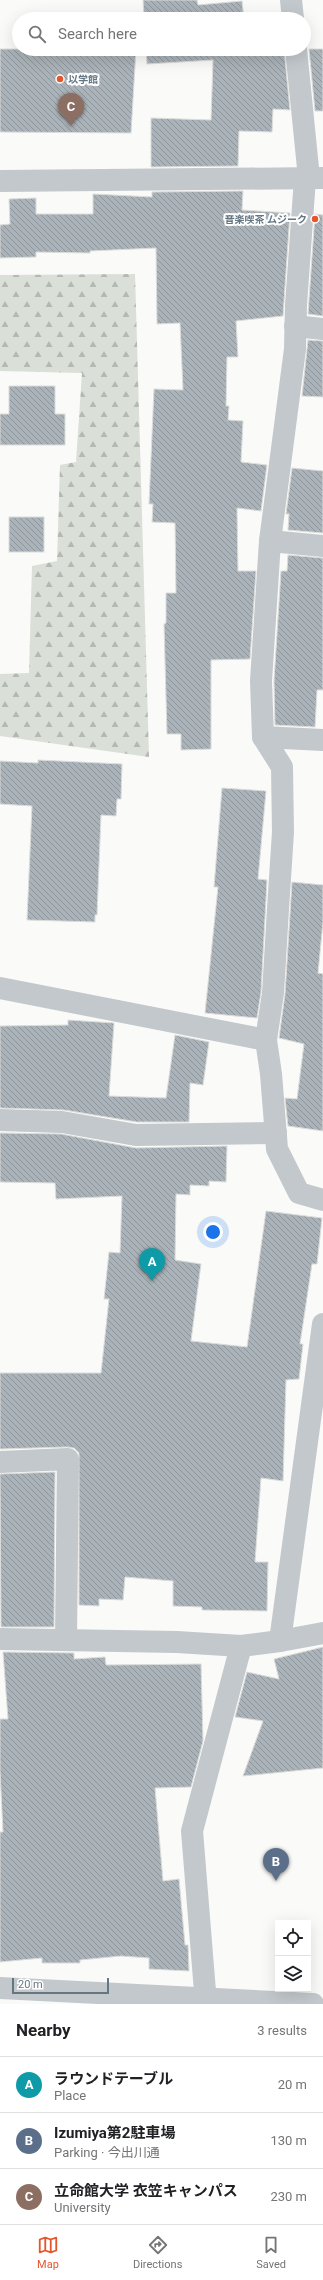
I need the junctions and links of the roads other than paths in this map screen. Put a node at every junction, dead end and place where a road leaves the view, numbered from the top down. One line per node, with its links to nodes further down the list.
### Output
1 (291, 0): 2 (street)
2 (292, 12)
3 (297, 56): 4 (street)
4 (312, 178): 5 (street); 6 (street)
5 (0, 180)
6 (296, 326): 7 (street); 8 (street)
7 (323, 329)
8 (270, 541): 9 (street); 10 (street)
9 (323, 546)
10 (263, 737): 11 (street); 13 (street)
11 (323, 740)
12 (0, 988): 13 (street)
13 (266, 1040): 15 (street)
14 (0, 1120): 15 (street)
15 (276, 1133): 16 (street)
16 (323, 1200)
17 (323, 1324): 22 (street)
18 (0, 1462): 21 (street)
19 (323, 1633): 22 (street)
20 (0, 1639): 21 (street)
21 (66, 1640): 23 (street)
22 (280, 1641): 23 (street)
23 (242, 1646): 25 (street)
24 (0, 1988): 25 (street)
25 (206, 2001): 26 (street)
26 (313, 2004)

